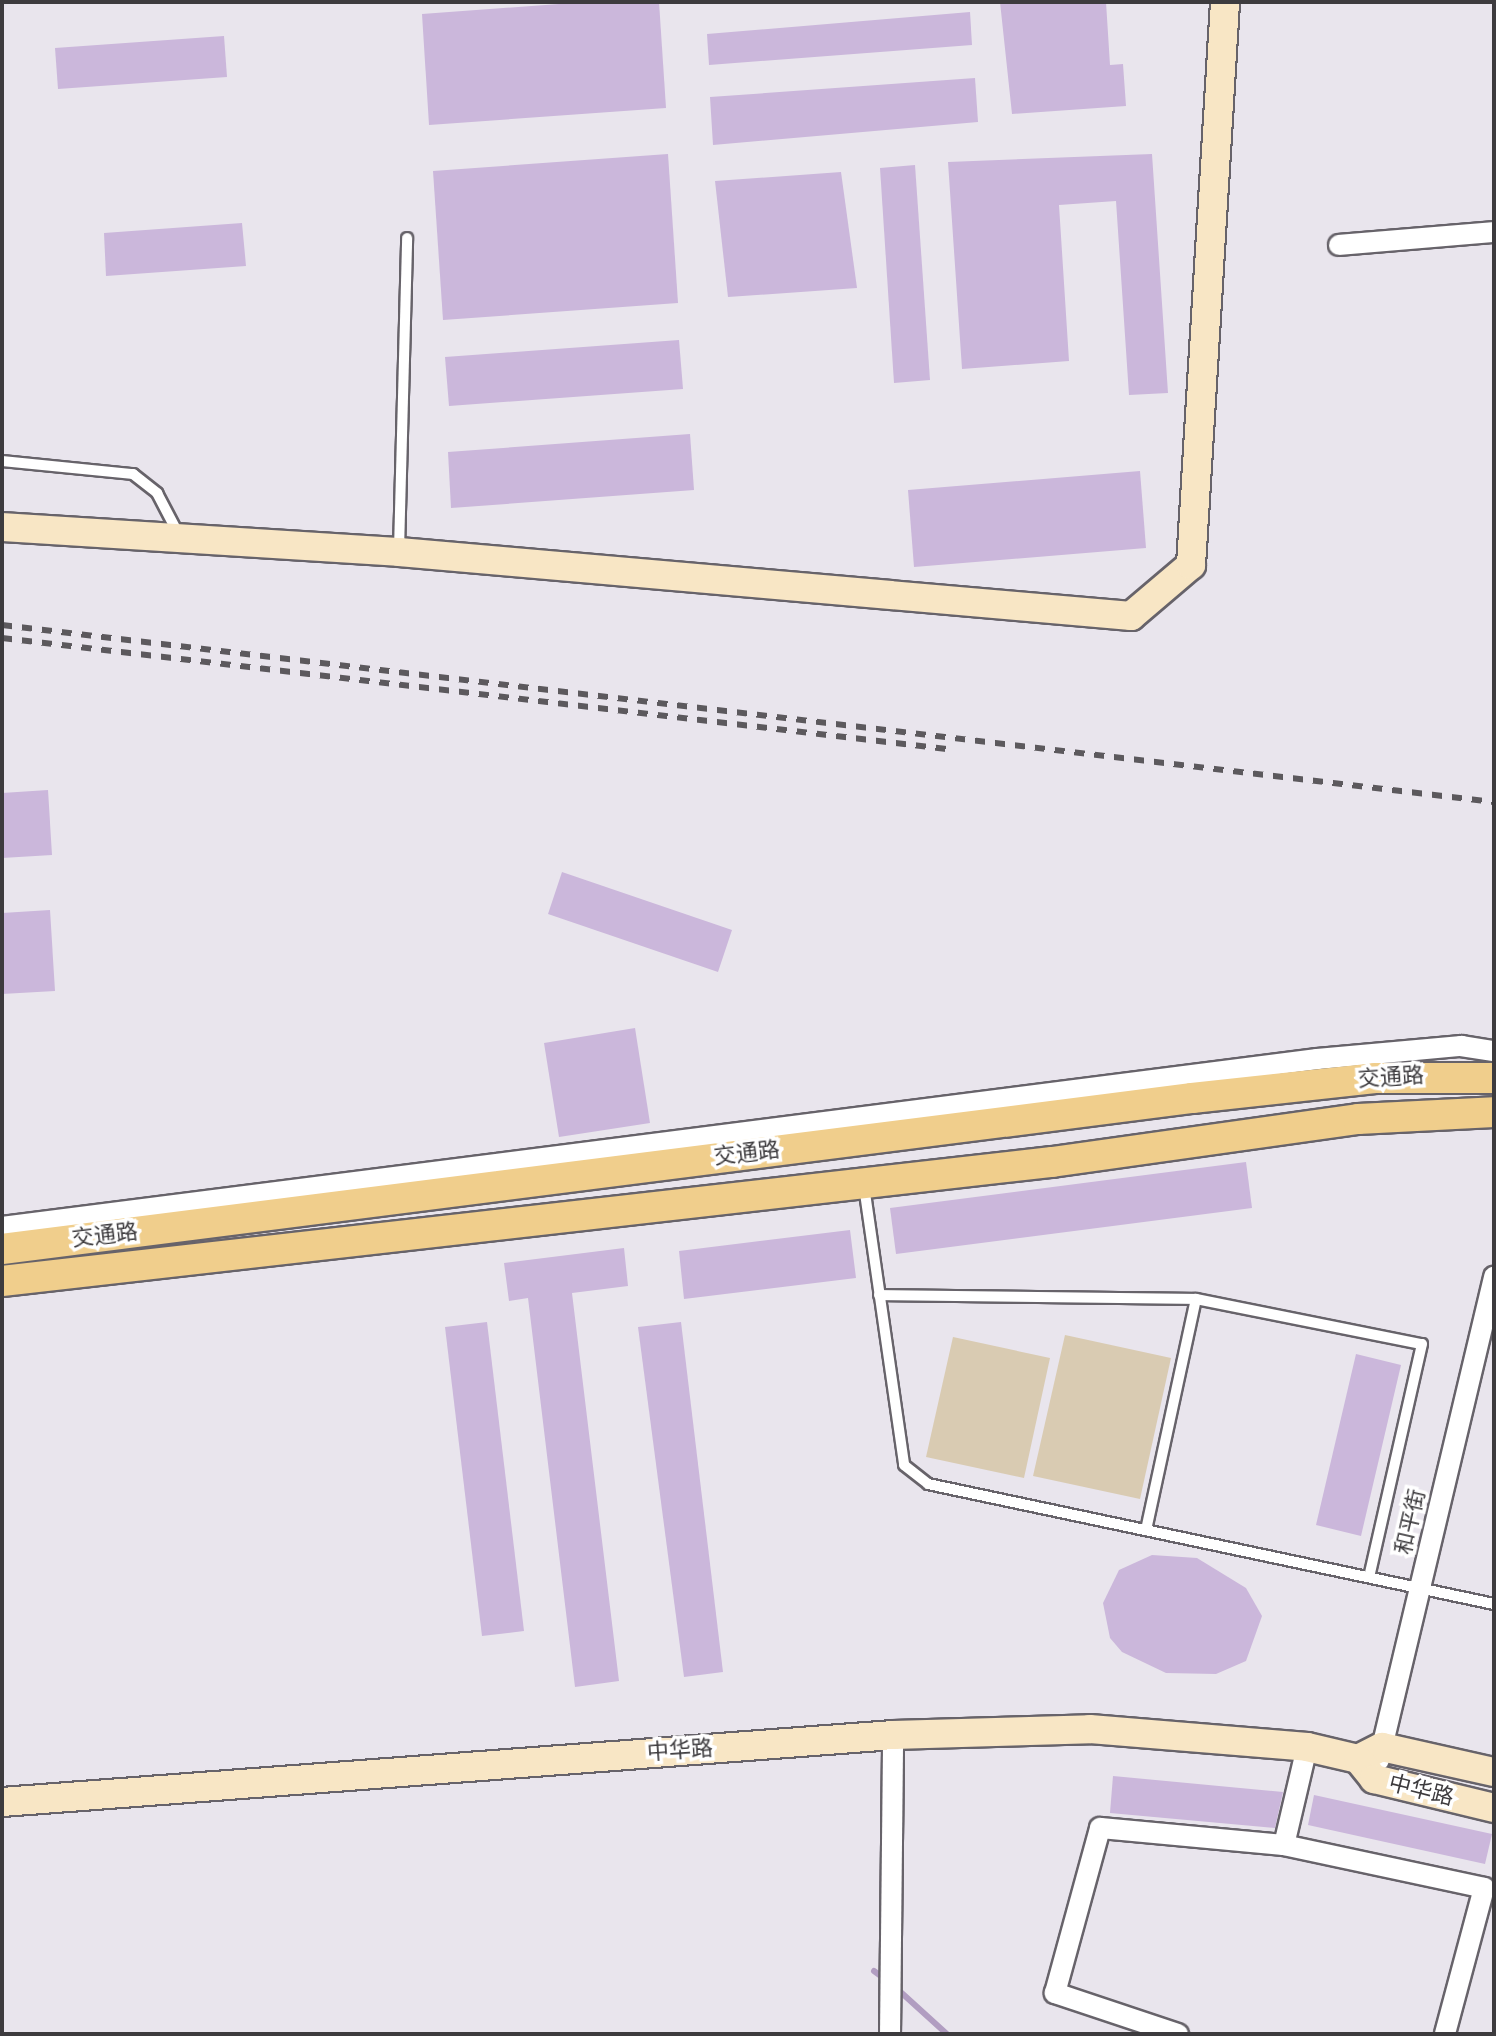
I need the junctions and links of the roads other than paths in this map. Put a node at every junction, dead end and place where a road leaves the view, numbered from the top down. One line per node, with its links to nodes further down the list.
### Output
1 (1225, 2): 8 (street)
2 (1494, 232): 4 (street)
3 (407, 238): 8 (lane)
4 (1339, 245)
5 (2, 461): 7 (lane)
6 (2, 527): 7 (street)
7 (180, 537): 8 (street)
8 (399, 552)
9 (1494, 1051): 13 (street)
10 (1494, 1078): 14 (main road, 交通路)
11 (1494, 1112): 12 (main road, 交通路)
12 (863, 1184): 16 (main road, 交通路); 17 (lane)
13 (2, 1227)
14 (2, 1249)
15 (1494, 1276): 21 (street, 和平街)
16 (2, 1281)
17 (879, 1295): 18 (lane); 19 (lane)
18 (1196, 1299): 19 (lane); 20 (lane)
19 (1146, 1530): 20 (lane)
20 (1369, 1577): 21 (lane)
21 (1420, 1588): 22 (lane); 25 (street, 和平街)
22 (1494, 1604)
23 (893, 1735): 24 (street, 中华路); 27 (street, 中华路); 30 (street)
24 (1307, 1747): 25 (street, 中华路); 29 (street)
25 (1371, 1762): 26 (street, 中华路); 28 (street, 中华路)
26 (1494, 1772)
27 (2, 1802)
28 (1494, 1808)
29 (1284, 1845): 31 (street); 32 (street)
30 (890, 2034)
31 (1178, 2034)
32 (1445, 2034)

